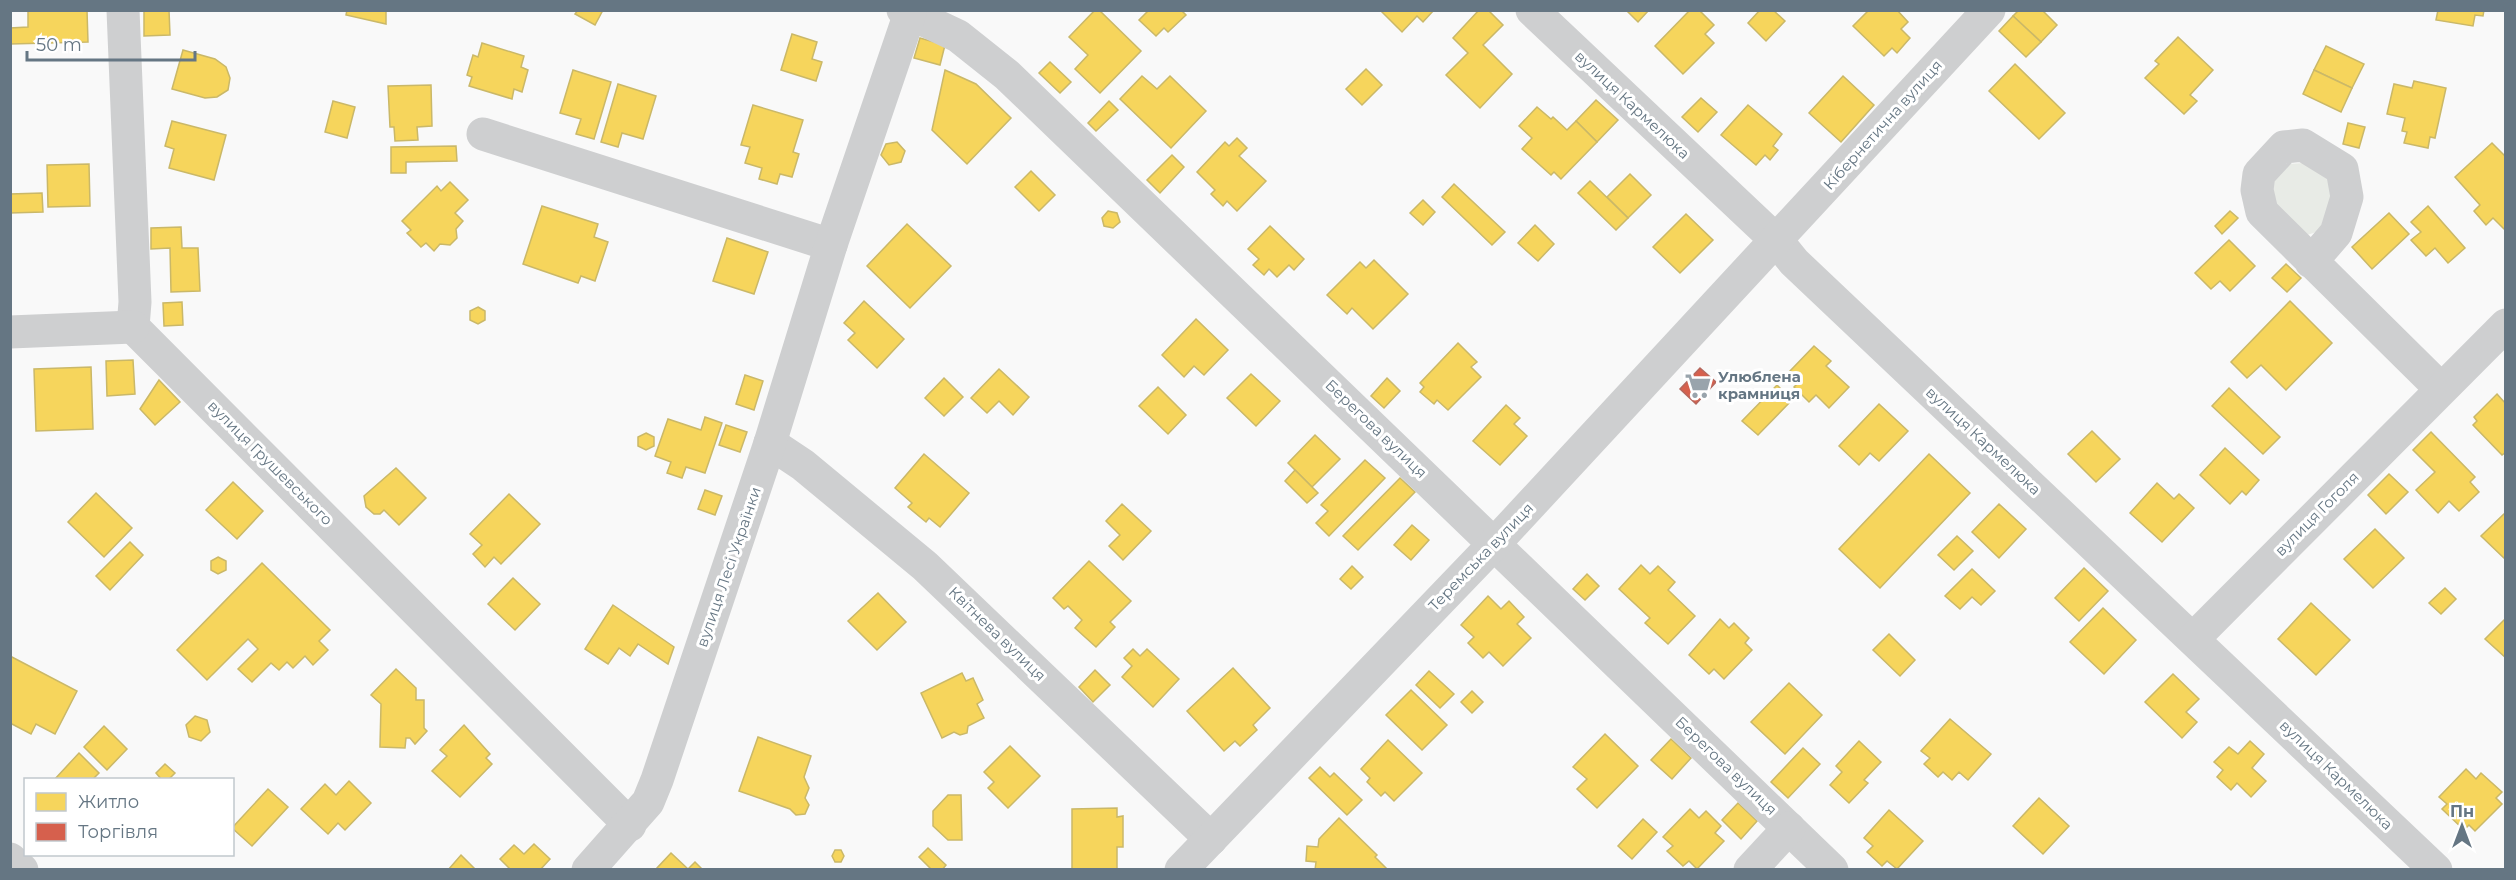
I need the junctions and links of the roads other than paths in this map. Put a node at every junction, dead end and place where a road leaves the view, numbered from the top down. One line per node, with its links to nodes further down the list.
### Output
1 (123, 10): 10 (street)
2 (1532, 10): 6 (street, вулиця Кармелюка)
3 (1989, 10): 6 (street, Кібернетична вулиця)
4 (906, 12): 7 (street, вулиця Лесі Українки); 14 (street, Берегова вулиця)
5 (483, 134): 7 (street)
6 (1777, 241): 14 (street, Теремська вулиця); 15 (street, вулиця Кармелюка)
7 (831, 245): 13 (street, вулиця Лесі Українки)
8 (2311, 261): 12 (street)
9 (2505, 325): 12 (street, вулиця Гоголя)
10 (133, 327): 11 (street); 16 (street, вулиця Грушевського)
11 (10, 332)
12 (2441, 388): 15 (street, вулиця Гоголя)
13 (770, 443): 16 (street, вулиця Лесі Українки); 18 (street, Квітнева вулиця)
14 (1496, 543): 17 (street, Берегова вулиця); 18 (street, Теремська вулиця)
15 (2193, 639): 25 (street, вулиця Кармелюка)
16 (630, 825): 21 (street, вулиця Лесі Українки)
17 (1789, 828): 23 (street); 24 (street, Берегова вулиця)
18 (1211, 838): 22 (street, Теремська вулиця)
19 (10, 859): 20 (street)
20 (22, 870)
21 (588, 870)
22 (1181, 870)
23 (1750, 870)
24 (1832, 870)
25 (2436, 870)

